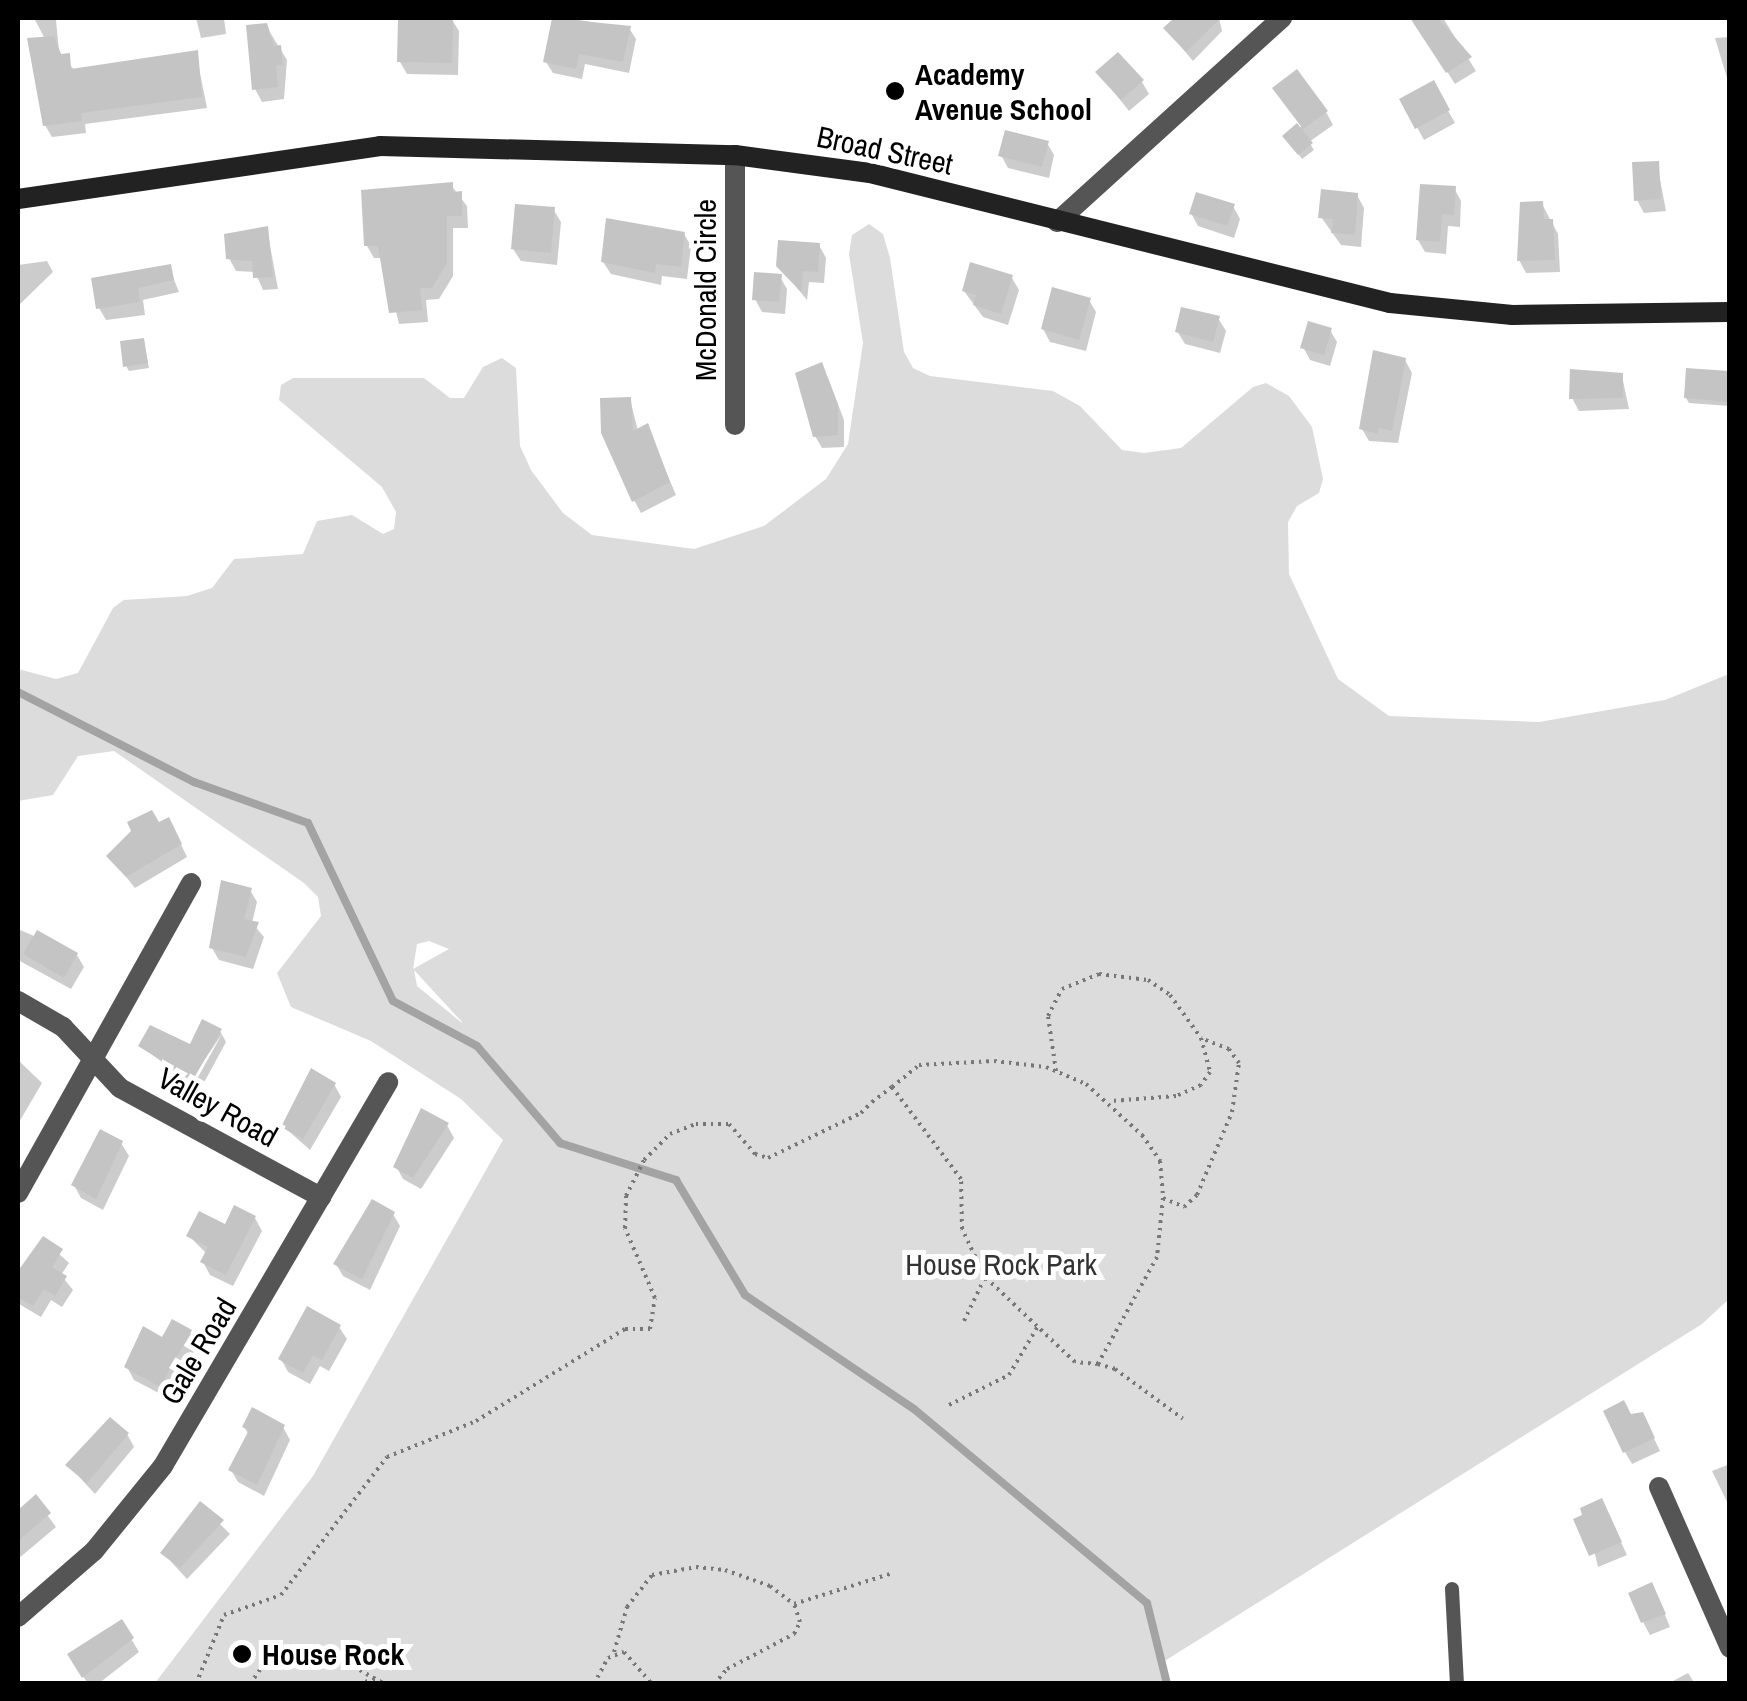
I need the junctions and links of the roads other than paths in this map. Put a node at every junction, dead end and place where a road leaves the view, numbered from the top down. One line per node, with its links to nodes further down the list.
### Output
1 (1282, 18): 4 (street)
2 (735, 155): 3 (main road, Broad Street); 4 (main road, Broad Street); 6 (street, McDonald Circle)
3 (18, 198)
4 (1057, 222): 5 (main road, Broad Street)
5 (1730, 312)
6 (735, 425)
7 (191, 883): 9 (street)
8 (18, 1001): 9 (street, Valley Road)
9 (95, 1058): 11 (street); 12 (street, Valley Road)
10 (388, 1082): 12 (street, Gale Road)
11 (18, 1193)
12 (321, 1197): 15 (street, Gale Road)
13 (1659, 1487): 16 (street)
14 (1452, 1589): 17 (lane)
15 (18, 1616)
16 (1730, 1648)
17 (1457, 1684)

